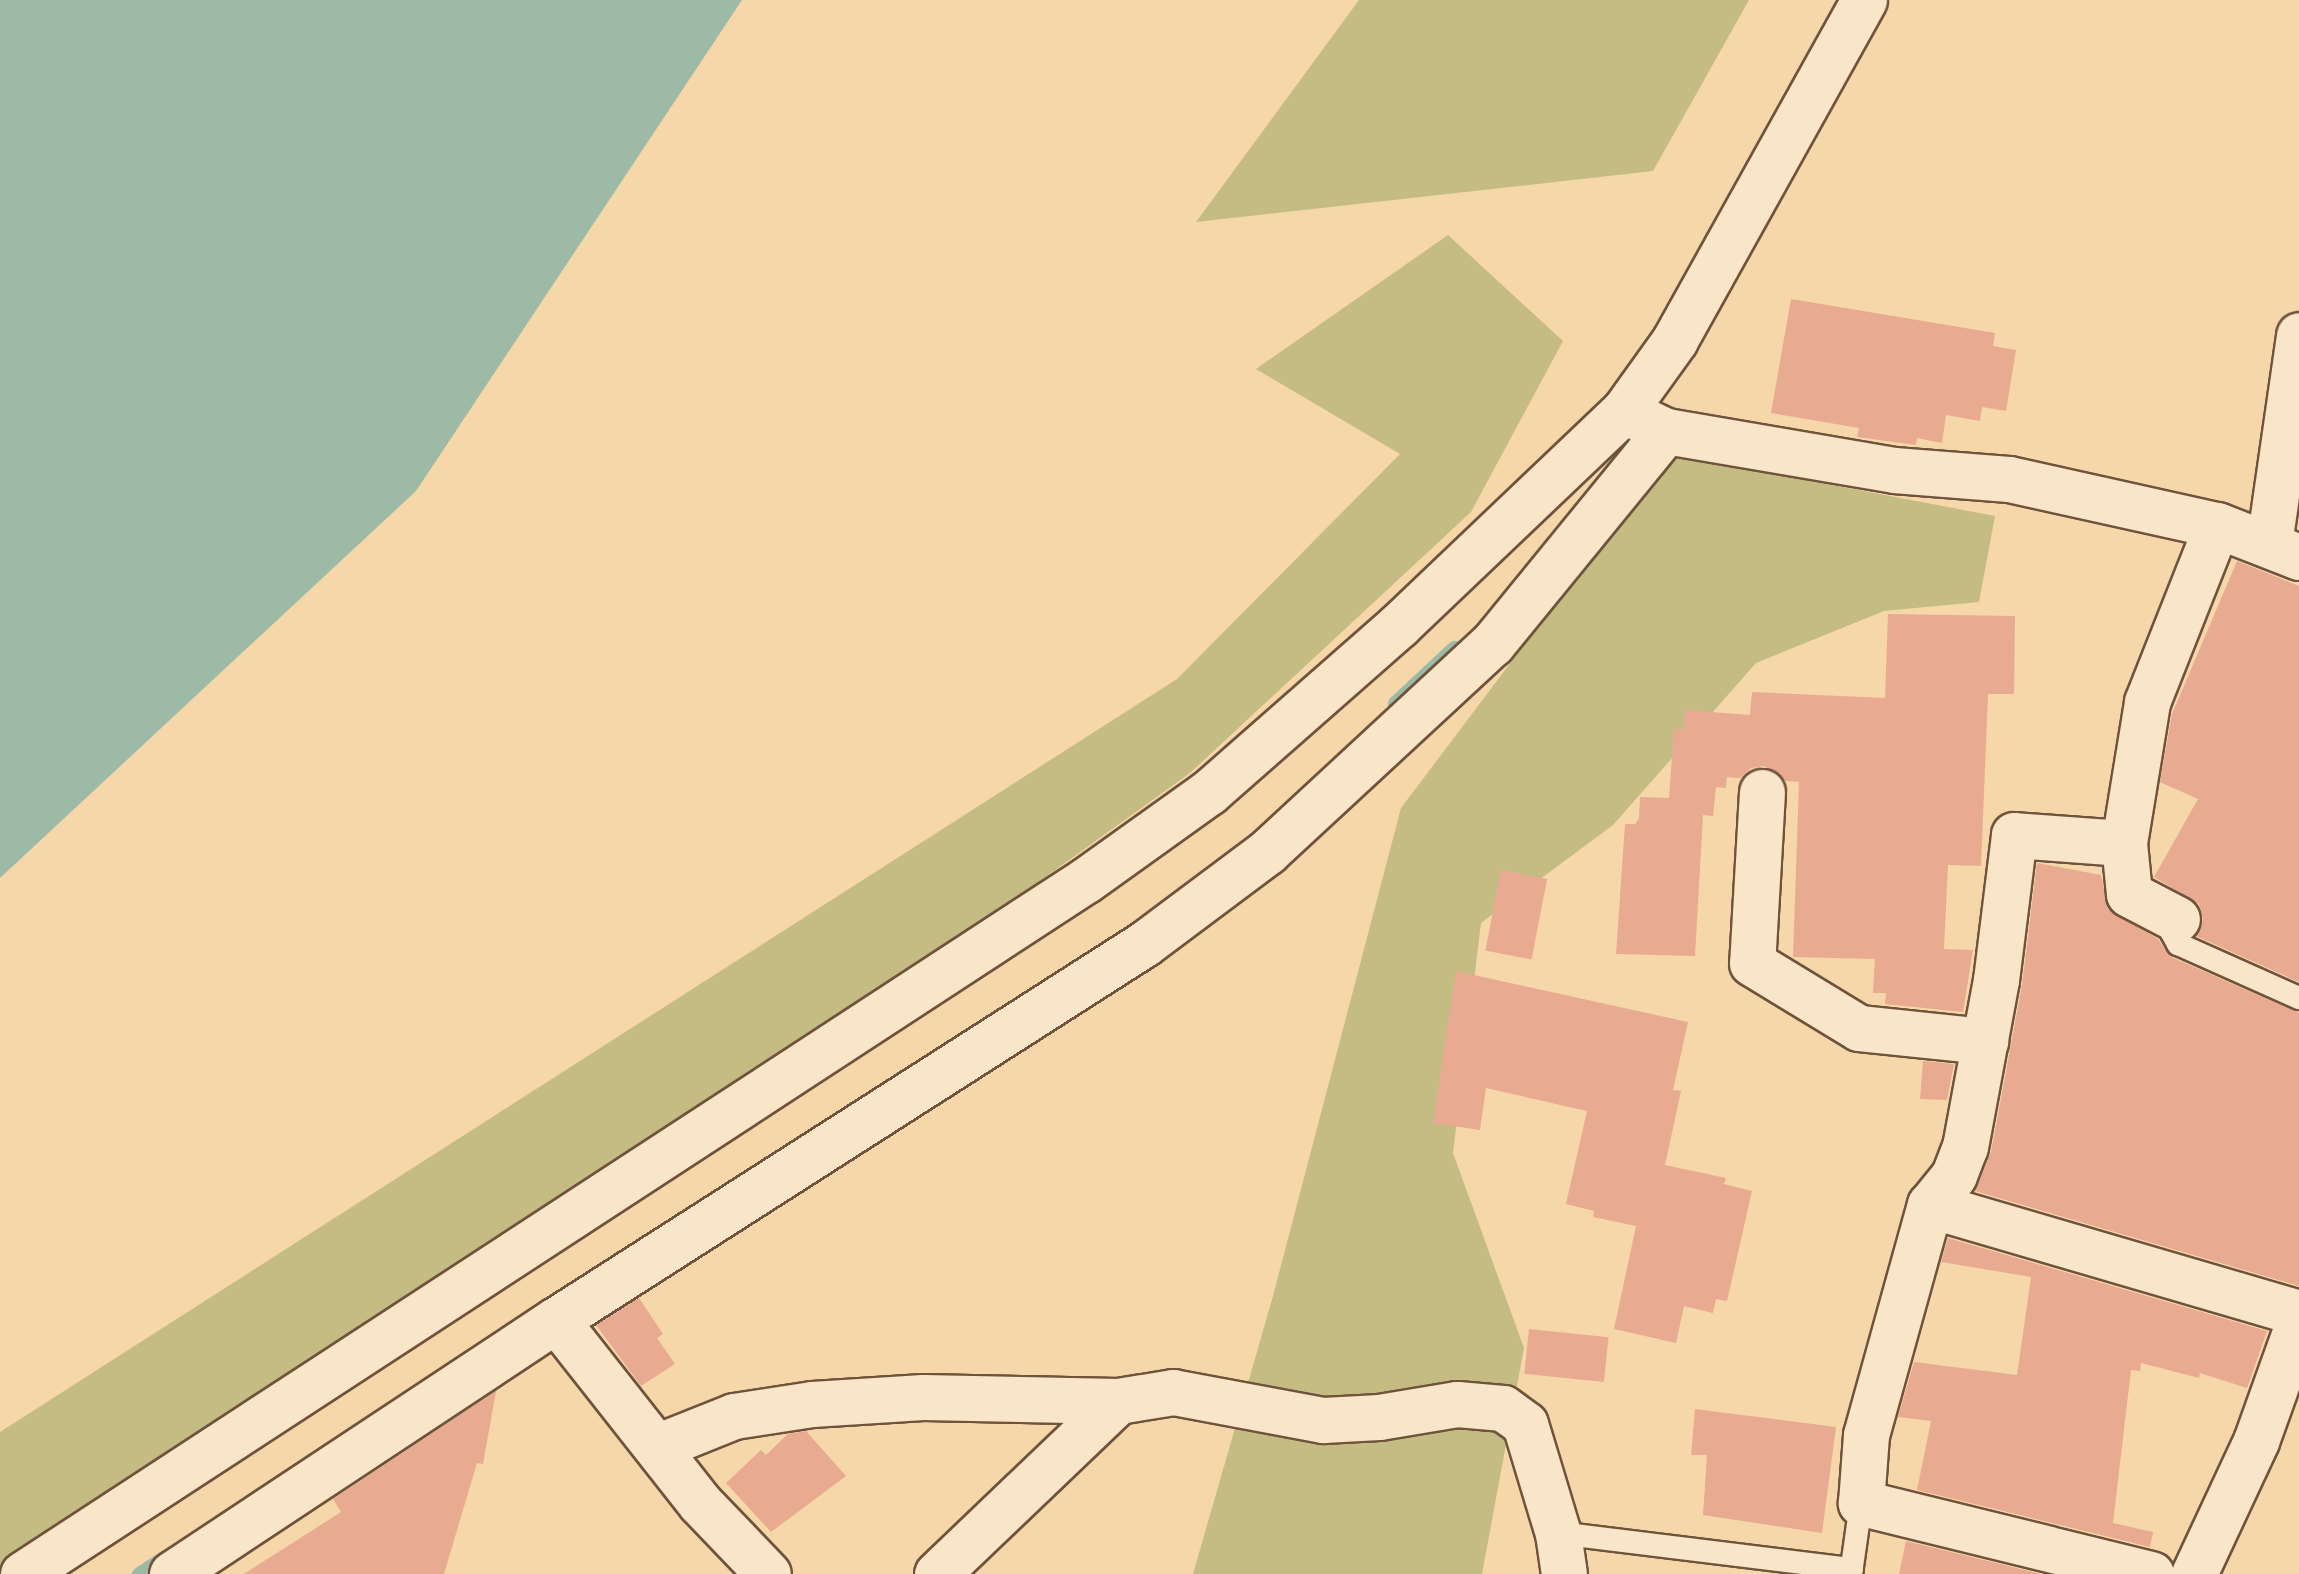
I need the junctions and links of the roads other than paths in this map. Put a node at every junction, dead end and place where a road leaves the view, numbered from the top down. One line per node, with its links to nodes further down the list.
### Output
1 (1864, 0): 3 (street)
2 (2299, 335): 6 (street)
3 (1624, 411): 4 (street); 21 (street)
4 (1666, 431): 5 (street); 14 (street)
5 (2217, 524): 6 (street); 8 (street)
6 (2284, 550)
7 (1762, 792): 11 (street)
8 (2124, 843): 9 (street); 11 (street)
9 (2176, 920): 10 (lane)
10 (2299, 998)
11 (1985, 1042): 12 (street)
12 (1930, 1205): 13 (street); 18 (street)
13 (2299, 1313)
14 (556, 1320): 17 (street); 22 (street)
15 (2295, 1346): 26 (street)
16 (1118, 1400): 17 (street); 19 (street); 24 (street)
17 (659, 1446): 23 (street)
18 (1861, 1502): 20 (lane); 25 (street)
19 (1561, 1554): 20 (lane)
20 (1851, 1572)
21 (22, 1574)
22 (172, 1574)
23 (768, 1574)
24 (938, 1574)
25 (2151, 1574)
26 (2194, 1574)

